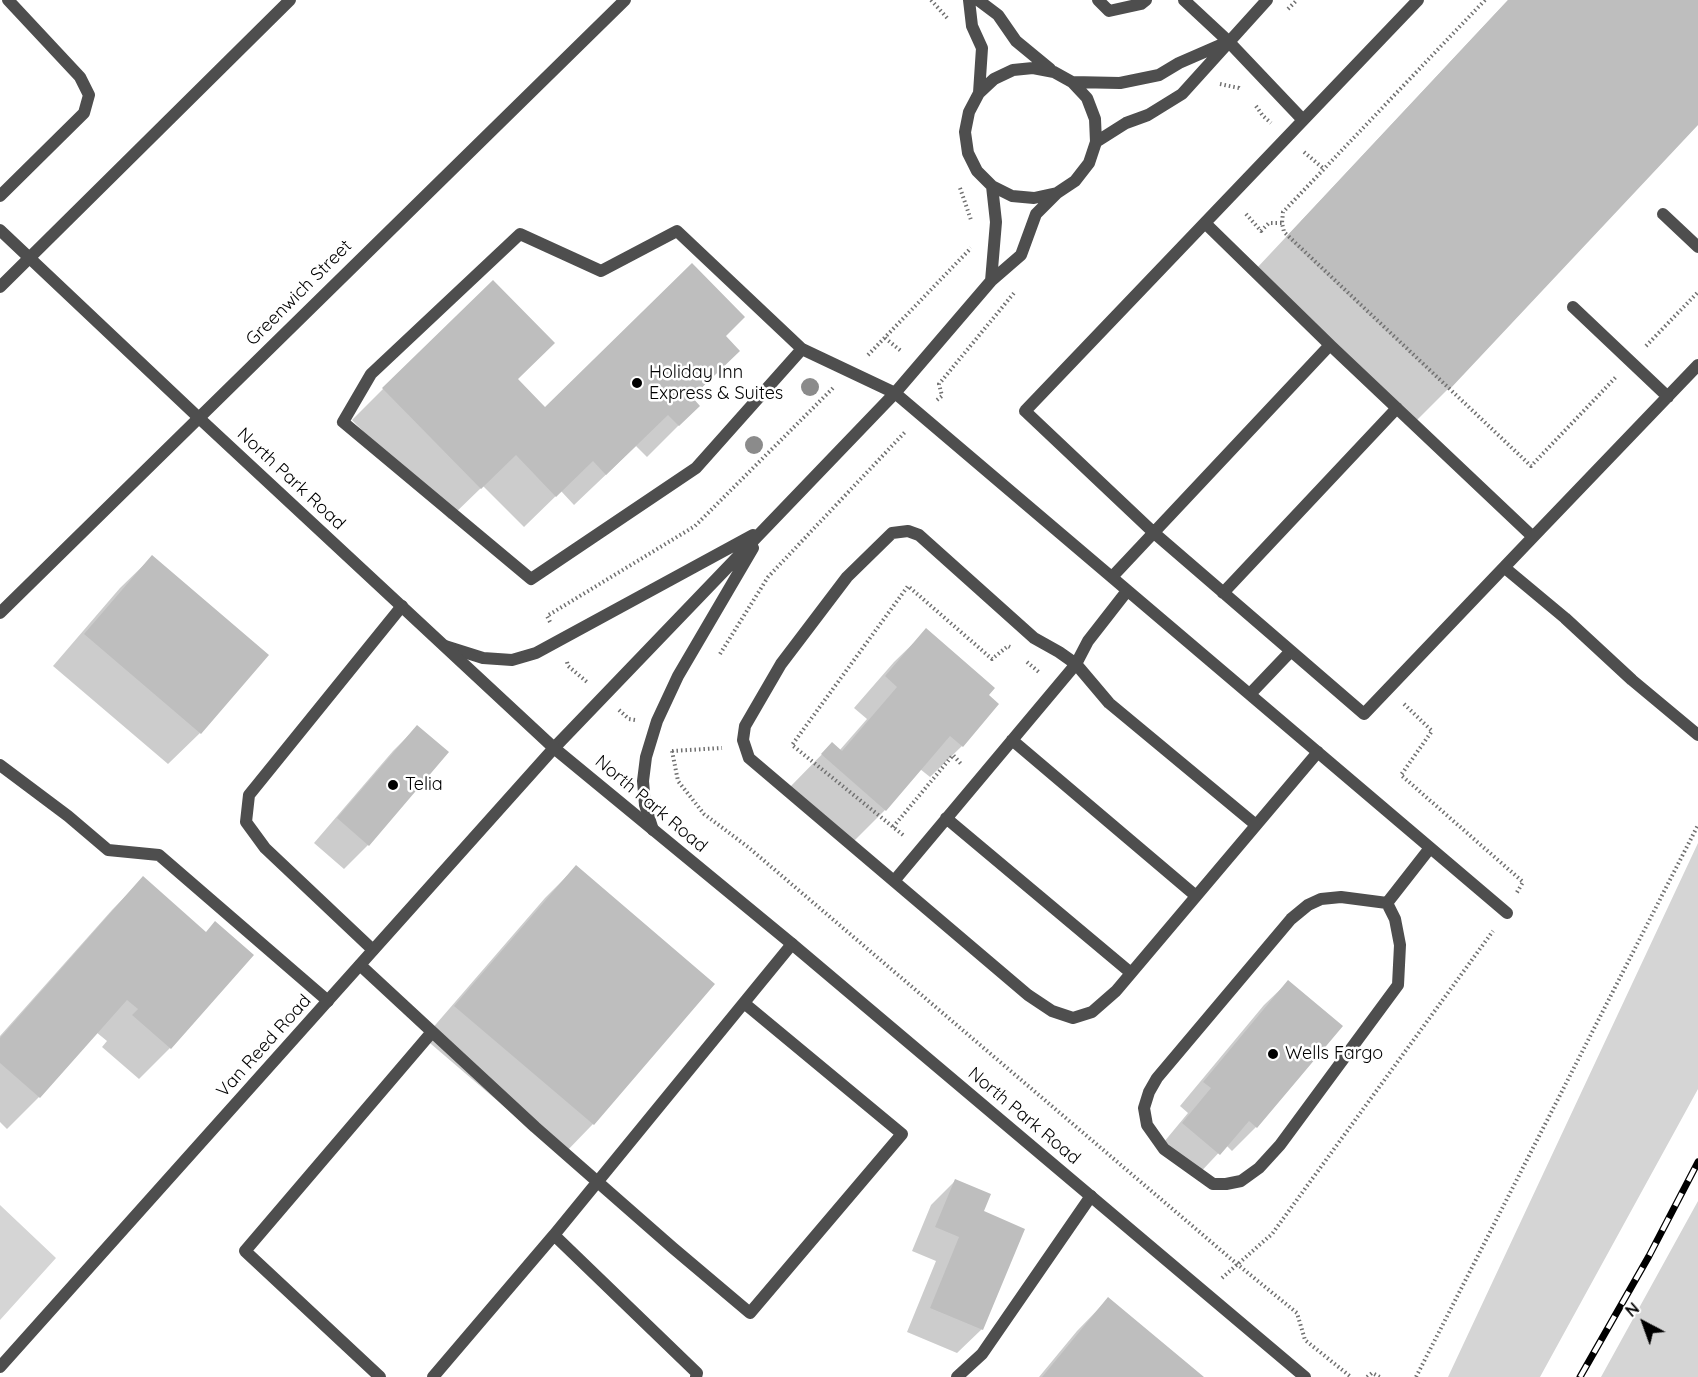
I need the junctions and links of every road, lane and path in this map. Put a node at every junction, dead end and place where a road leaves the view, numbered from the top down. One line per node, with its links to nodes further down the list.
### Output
1 (8, 0): 23 (street)
2 (290, 0): 32 (street)
3 (625, 0): 47 (street, Greenwich Street)
4 (931, 0): 13 (path)
5 (969, 0): 17 (street)
6 (978, 0): 15 (street)
7 (1098, 0): 8 (street)
8 (1146, 0)
9 (1184, 0): 14 (street)
10 (1267, 0): 14 (street)
11 (1418, 0): 18 (street)
12 (1485, 0): 27 (path)
13 (952, 24)
14 (1228, 41): 16 (street); 18 (street); 19 (street)
15 (1054, 72): 16 (street); 17 (street)
16 (1072, 82): 19 (street)
17 (979, 93): 21 (street)
18 (1303, 120): 26 (street)
19 (1096, 142): 22 (street)
20 (956, 178): 29 (path)
21 (992, 186): 22 (street); 33 (street)
22 (1056, 193): 33 (street)
23 (0, 196)
24 (1246, 214): 27 (path)
25 (1663, 214): 31 (street)
26 (1205, 223): 38 (street); 49 (street)
27 (1281, 223): 40 (path)
28 (0, 230): 32 (street, North Park Road)
29 (974, 230)
30 (978, 240): 42 (path)
31 (1698, 247)
32 (28, 258): 35 (street); 47 (street, North Park Road)
33 (991, 281): 43 (street)
34 (1019, 286): 46 (path)
35 (0, 287)
36 (1698, 291): 40 (path)
37 (1573, 307): 40 (street)
38 (1330, 345): 45 (street); 49 (street)
39 (802, 350): 39 (street); 42 (street)
40 (1631, 362): 44 (street)
41 (1698, 365): 44 (street)
42 (851, 372): 43 (street); 57 (path)
43 (895, 393): 46 (street); 48 (street)
44 (1668, 397): 50 (street)
45 (1397, 408): 50 (street); 54 (street)
46 (922, 416): 52 (street); 61 (path)
47 (199, 418): 55 (street, North Park Road); 56 (street, Greenwich Street)
48 (764, 529): 57 (street); 66 (street, Van Reed Road); 67 (street)
49 (1154, 532): 52 (street); 54 (street)
50 (1533, 537): 51 (street)
51 (1505, 568): 59 (street); 68 (street)
52 (1112, 577): 53 (street)
53 (1127, 591): 63 (street); 65 (street)
54 (1223, 593): 59 (street)
55 (402, 606): 58 (street, North Park Road); 88 (street)
56 (0, 613)
57 (558, 640): 58 (street); 66 (path)
58 (445, 646): 71 (street, North Park Road)
59 (1291, 651): 65 (street)
60 (1016, 653): 79 (path)
61 (717, 658)
62 (1025, 660): 64 (path)
63 (1076, 664): 69 (street); 70 (street); 77 (street)
64 (1042, 674)
65 (1250, 694): 73 (street)
66 (603, 696): 67 (path); 71 (street, Van Reed Road)
67 (656, 725): 72 (path); 80 (street)
68 (1698, 735)
69 (1012, 740): 76 (street); 84 (street)
70 (745, 747): 72 (path); 83 (street)
71 (554, 748): 80 (street, North Park Road); 88 (street, Van Reed Road)
72 (672, 751): 103 (path)
73 (1318, 752): 77 (street); 81 (street)
74 (0, 765): 91 (street)
75 (964, 768): 79 (path)
76 (946, 818): 82 (street); 90 (street)
77 (1256, 825): 84 (street)
78 (1698, 825): 106 (path)
79 (893, 827): 82 (path)
80 (653, 830): 87 (street, North Park Road)
81 (1430, 848): 85 (street); 86 (street)
82 (920, 849): 83 (street)
83 (894, 880): 90 (street)
84 (1196, 896): 90 (street)
85 (1388, 903): 85 (street)
86 (1507, 913)
87 (792, 944): 92 (street); 95 (street, North Park Road)
88 (373, 950): 89 (street, Van Reed Road)
89 (360, 965): 91 (street, Van Reed Road); 93 (street)
90 (1131, 974)
91 (328, 1001): 97 (street, Van Reed Road)
92 (744, 1003): 94 (street); 94 (street)
93 (432, 1032): 94 (street); 98 (street)
94 (598, 1182): 96 (street)
95 (1091, 1196): 101 (street); 102 (street, North Park Road)
96 (554, 1235): 99 (street); 100 (street)
97 (0, 1367)
98 (380, 1377)
99 (433, 1377)
100 (696, 1377)
101 (957, 1377)
102 (1305, 1377)
103 (1351, 1377)
104 (1367, 1377): 105 (path)
105 (1380, 1377)
106 (1416, 1377)

